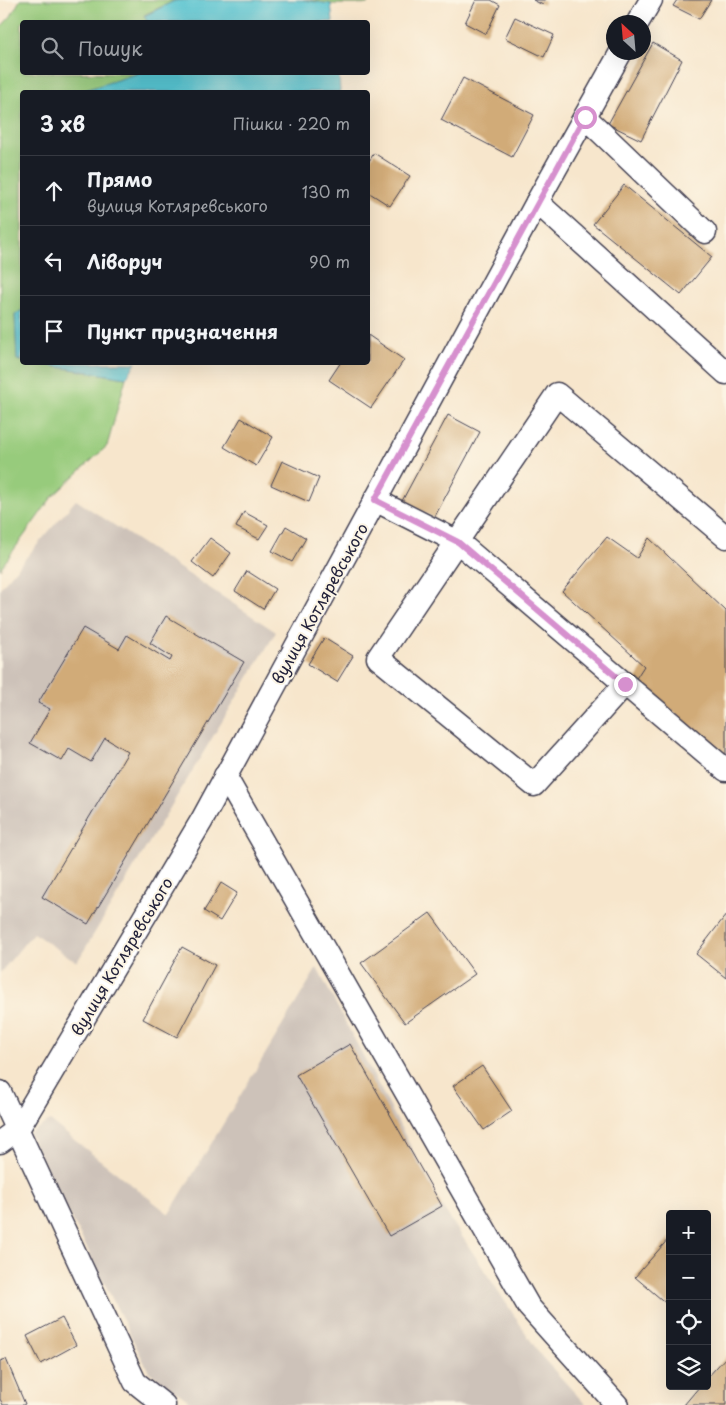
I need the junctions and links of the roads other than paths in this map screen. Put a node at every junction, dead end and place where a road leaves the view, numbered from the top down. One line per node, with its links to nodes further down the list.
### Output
1 (651, 0): 2 (street)
2 (642, 15)
3 (617, 60): 4 (street, вулиця Котляревського)
4 (585, 117): 5 (street, вулиця Котляревського); 6 (street)
5 (537, 202): 7 (street); 8 (street, вулиця Котляревського)
6 (705, 232)
7 (726, 373)
8 (375, 500): 10 (street); 13 (street, вулиця Котляревського)
9 (726, 537): 10 (street)
10 (458, 542): 11 (street); 11 (street)
11 (625, 684): 12 (street)
12 (726, 770)
13 (225, 776): 15 (street, вулиця Котляревського); 18 (street)
14 (0, 1092): 15 (street)
15 (18, 1129): 16 (street, вулиця Котляревського); 17 (street)
16 (0, 1142)
17 (164, 1405)
18 (617, 1405)

